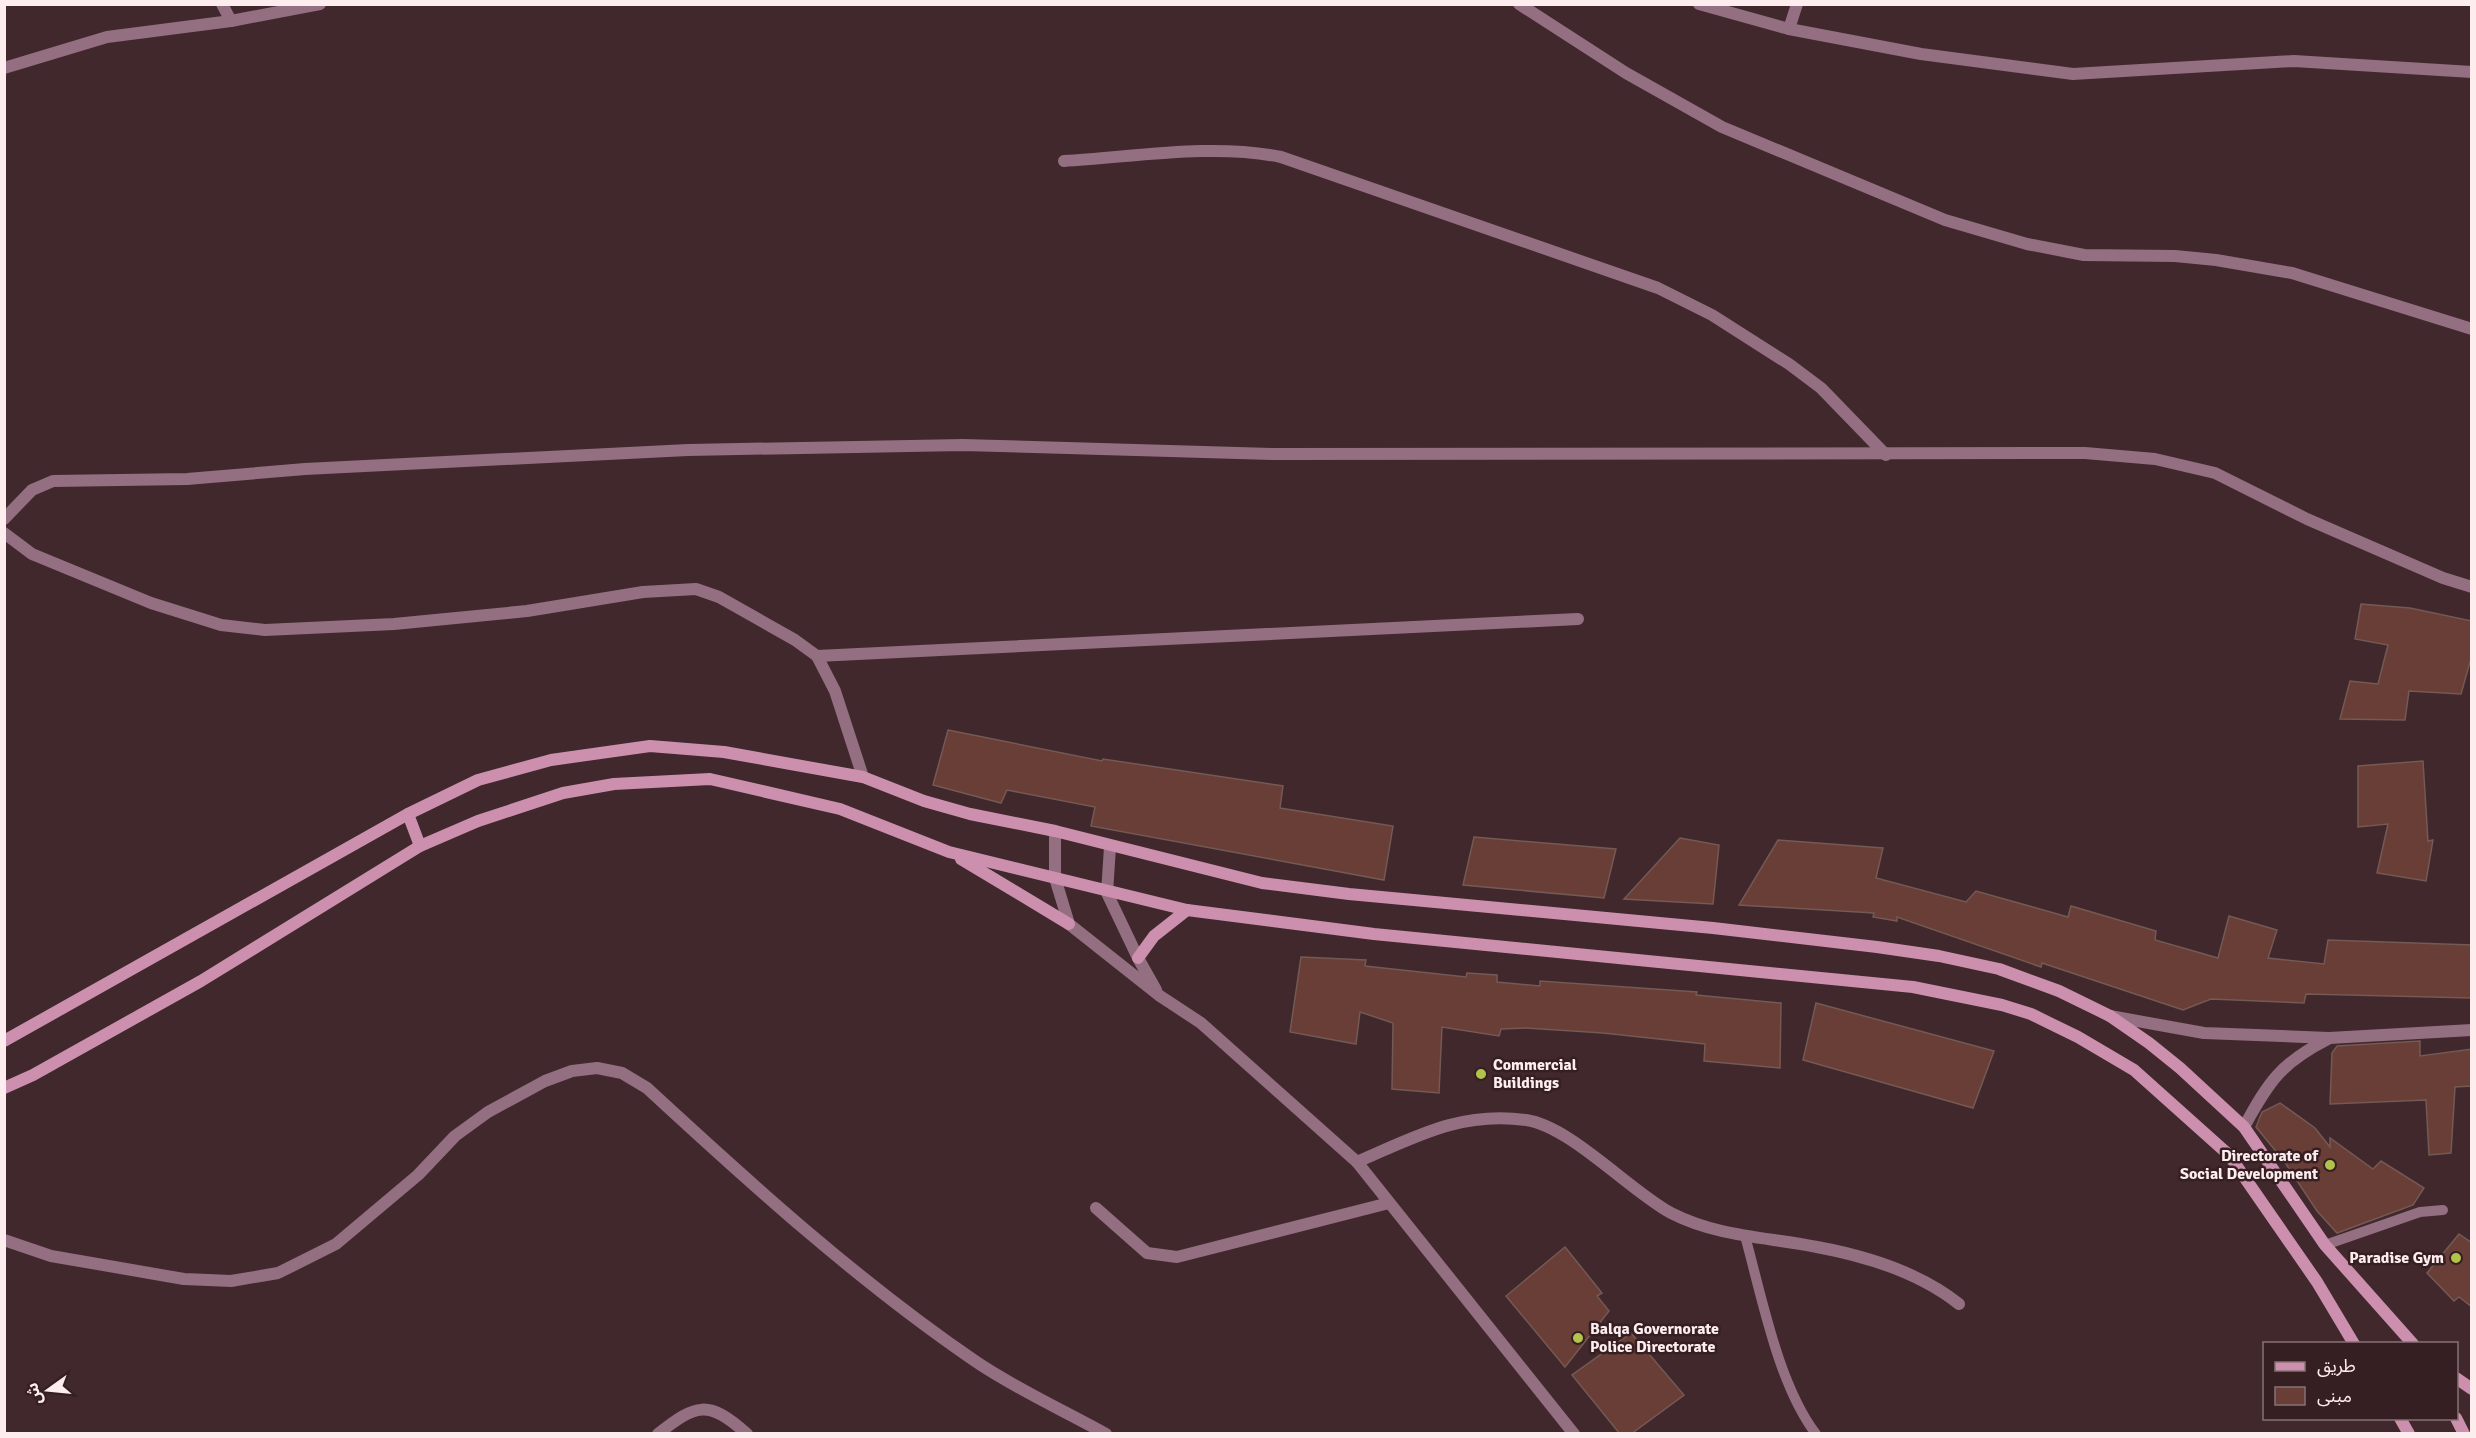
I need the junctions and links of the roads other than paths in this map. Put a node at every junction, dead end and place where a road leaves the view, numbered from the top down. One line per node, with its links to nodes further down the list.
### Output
1 (222, 4): 6 (street)
2 (321, 4): 6 (street)
3 (1519, 4): 11 (street)
4 (1699, 4): 7 (street)
5 (1797, 4): 7 (street)
6 (231, 21): 8 (street)
7 (1789, 29): 9 (street)
8 (4, 68)
9 (2472, 72)
10 (1064, 161): 12 (street)
11 (2472, 329)
12 (1886, 455): 13 (street); 15 (street)
13 (4, 519)
14 (4, 533): 17 (street)
15 (2472, 586)
16 (1578, 619): 17 (street)
17 (817, 656): 18 (street)
18 (862, 777): 19 (main road); 20 (main road)
19 (408, 814): 21 (main road); 33 (main road)
20 (1055, 831): 22 (main road); 24 (street)
21 (420, 846): 23 (main road); 34 (main road)
22 (1110, 846): 25 (street); 30 (main road)
23 (949, 852): 24 (main road); 27 (main road)
24 (1055, 878): 25 (main road); 27 (street)
25 (1107, 893): 26 (main road); 28 (street)
26 (1187, 910): 28 (main road); 44 (main road)
27 (1069, 924): 29 (street)
28 (1138, 958): 29 (street)
29 (1160, 996): 36 (street)
30 (2110, 1016): 32 (street); 35 (main road)
31 (2472, 1030): 32 (street)
32 (2329, 1038): 35 (street)
33 (4, 1041)
34 (4, 1088)
35 (2244, 1127): 42 (main road)
36 (1357, 1162): 37 (street); 40 (street)
37 (1389, 1203): 38 (street); 53 (street)
38 (1096, 1208)
39 (2442, 1210): 42 (lane)
40 (1745, 1236): 43 (street); 54 (lane)
41 (4, 1240): 52 (street)
42 (2325, 1245): 45 (main road)
43 (1959, 1304)
44 (2353, 1342)
45 (2411, 1342)
46 (2458, 1379): 47 (main road)
47 (2472, 1389)
48 (2401, 1420): 55 (main road)
49 (2457, 1420): 56 (main road)
50 (658, 1434): 51 (street)
51 (747, 1434)
52 (1106, 1434)
53 (1574, 1434)
54 (1816, 1434)
55 (2409, 1434)
56 (2464, 1434)

